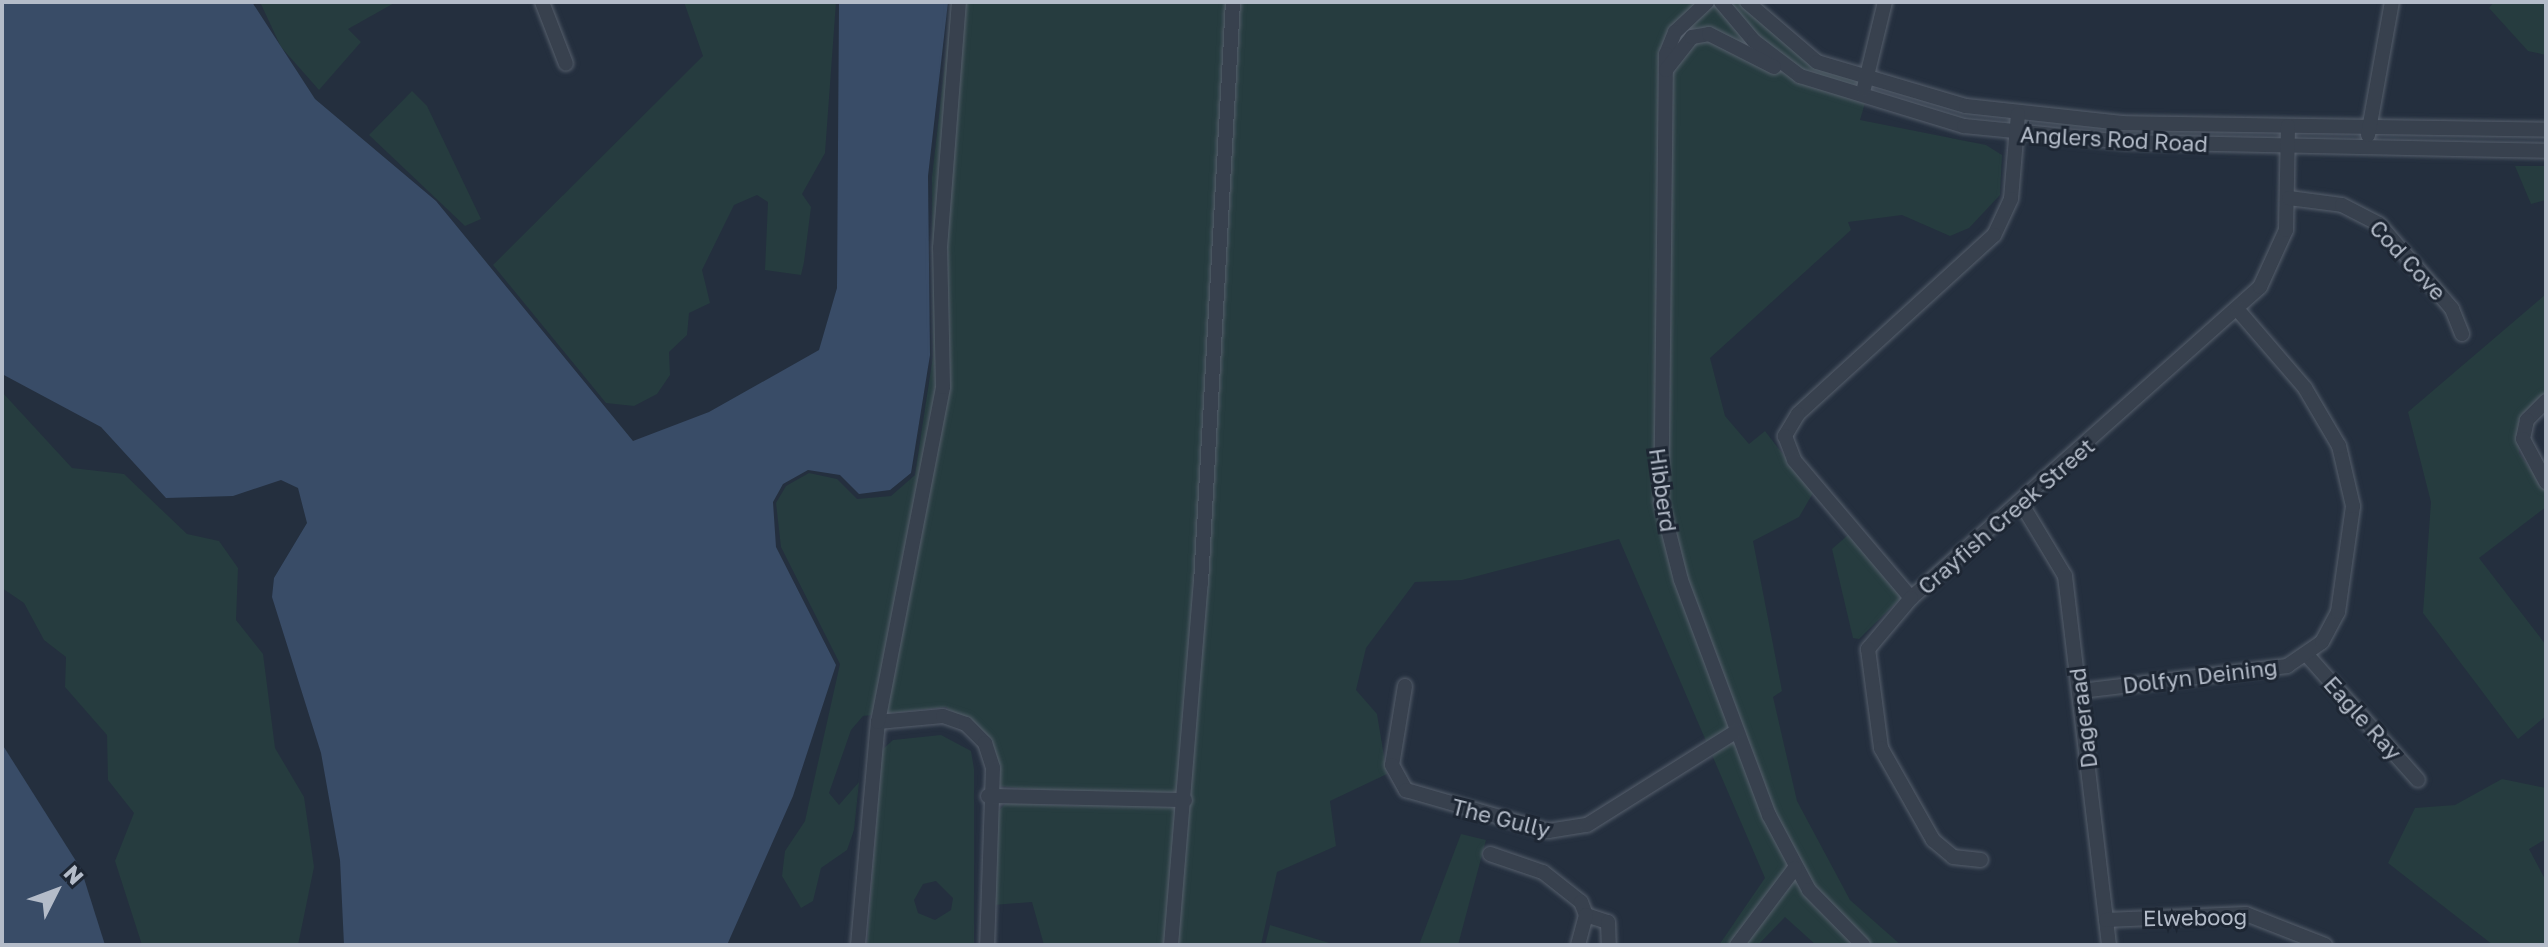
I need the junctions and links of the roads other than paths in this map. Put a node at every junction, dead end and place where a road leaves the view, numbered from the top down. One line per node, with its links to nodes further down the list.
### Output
1 (542, 2): 9 (street)
2 (959, 2): 32 (street)
3 (1233, 2): 36 (street)
4 (1707, 2): 10 (street, Hibberd)
5 (1721, 2): 11 (street, Anglers Rod Road)
6 (1747, 2): 12 (street, Anglers Rod Road)
7 (1885, 2): 12 (street)
8 (2392, 2): 16 (street)
9 (566, 64)
10 (1666, 70): 11 (street); 33 (street, Hibberd)
11 (1800, 76): 13 (street, Anglers Rod Road)
12 (1866, 82): 13 (street); 14 (street, Anglers Rod Road)
13 (1860, 100): 18 (street, Anglers Rod Road)
14 (2018, 114): 15 (street, Anglers Rod Road); 18 (street, Crayfish Creek Street)
15 (2288, 126): 16 (street, Anglers Rod Road); 19 (street, Crayfish Creek Street)
16 (2369, 127): 17 (street, Anglers Rod Road); 20 (street)
17 (2546, 130)
18 (2017, 135): 19 (street, Anglers Rod Road); 28 (street, Crayfish Creek Street)
19 (2288, 145): 20 (street, Anglers Rod Road); 22 (street, Crayfish Creek Street)
20 (2368, 146): 21 (street, Anglers Rod Road)
21 (2546, 151)
22 (2289, 198): 23 (street, Crayfish Creek Street); 24 (street, Cod Cove)
23 (2238, 310): 27 (street, Crayfish Creek Street); 29 (street, Dolfyn Deining)
24 (2462, 334)
25 (2546, 401): 26 (street)
26 (2546, 482)
27 (2021, 503): 28 (street, Crayfish Creek Street); 31 (street, Dageraad)
28 (1911, 598): 38 (street)
29 (2307, 655): 31 (street, Dolfyn Deining); 34 (street, Eagle Ray)
30 (1405, 686): 33 (street, The Gully)
31 (2081, 691): 41 (street, Dageraad)
32 (878, 722): 35 (street); 42 (street)
33 (1735, 732): 39 (street, Hibberd)
34 (2418, 780)
35 (988, 796): 36 (street); 43 (street)
36 (1185, 800): 44 (street)
37 (1490, 854): 40 (street)
38 (1981, 860)
39 (1795, 868): 47 (street); 48 (street, Hibberd)
40 (1586, 915): 45 (street); 46 (street)
41 (2106, 920): 49 (street, Dageraad); 50 (street, Elweboog)
42 (858, 945)
43 (987, 945)
44 (1171, 945)
45 (1578, 945)
46 (1609, 945)
47 (1737, 945)
48 (1863, 945)
49 (2109, 945)
50 (2325, 945)

